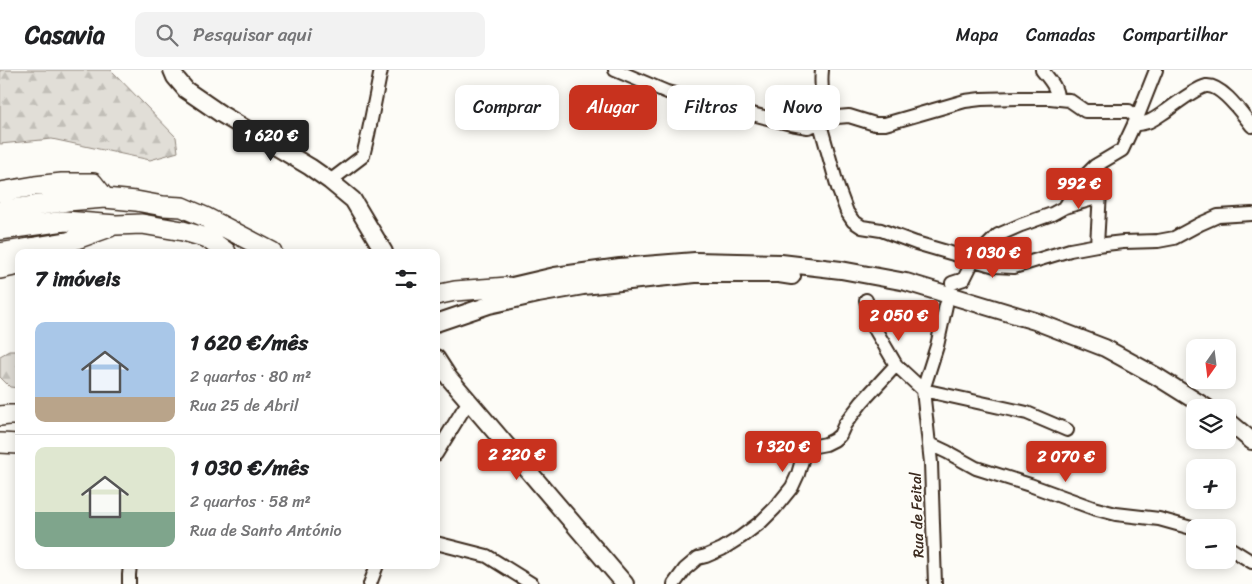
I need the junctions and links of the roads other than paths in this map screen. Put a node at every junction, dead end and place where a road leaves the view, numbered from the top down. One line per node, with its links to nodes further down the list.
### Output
1 (172, 70): 15 (main road)
2 (381, 70): 15 (street)
3 (615, 70): 10 (street)
4 (822, 70): 7 (street)
5 (1042, 70): 8 (street)
6 (1156, 70): 11 (street)
7 (820, 85)
8 (1057, 98): 9 (street); 11 (street)
9 (840, 117)
10 (765, 118)
11 (1136, 120): 12 (street); 14 (street)
12 (1252, 126)
13 (826, 130): 39 (street)
14 (1098, 164): 18 (street); 21 (street)
15 (330, 181): 36 (main road)
16 (0, 192): 17 (highway)
17 (105, 198): 19 (highway); 20 (highway); 22 (highway); 24 (highway)
18 (1100, 198): 21 (street); 29 (street)
19 (0, 200)
20 (163, 206): 34 (highway); 35 (highway)
21 (1064, 207): 39 (street)
22 (0, 212)
23 (1252, 214): 29 (street)
24 (0, 223)
25 (116, 225): 26 (highway); 27 (highway); 28 (highway); 30 (highway); 31 (highway)
26 (0, 230)
27 (183, 231): 32 (highway); 33 (highway)
28 (0, 243)
29 (1097, 245): 39 (street)
30 (25, 249)
31 (79, 249)
32 (204, 249)
33 (222, 249)
34 (238, 249)
35 (266, 249)
36 (382, 249)
37 (15, 251): 38 (highway)
38 (0, 253)
39 (974, 259): 42 (street)
40 (15, 266): 41 (highway)
41 (0, 269)
42 (952, 283)
43 (508, 287): 44 (highway); 46 (main road); 47 (main road)
44 (440, 295)
45 (866, 300): 51 (street)
46 (972, 301): 49 (main road); 53 (main road)
47 (440, 302)
48 (946, 305): 52 (street)
49 (440, 322)
50 (440, 364): 54 (main road)
51 (896, 365): 52 (street); 78 (street)
52 (923, 390): 60 (street); 66 (street, Rua de Feital)
53 (1192, 399)
54 (470, 401): 67 (street); 77 (main road)
55 (15, 415): 56 (highway)
56 (0, 416)
57 (0, 421): 58 (main road)
58 (15, 422)
59 (1236, 427): 63 (main road)
60 (1067, 430)
61 (0, 436): 62 (main road)
62 (15, 437)
63 (1252, 440)
64 (0, 443): 65 (highway)
65 (15, 444)
66 (930, 444): 68 (street); 79 (street, Rua de Feital)
67 (440, 447)
68 (1186, 526)
69 (440, 544): 76 (street)
70 (1236, 552): 71 (street)
71 (1252, 562)
72 (130, 569): 74 (street)
73 (375, 569): 75 (street)
74 (129, 584)
75 (370, 584)
76 (532, 584)
77 (625, 584)
78 (674, 584)
79 (934, 584)

